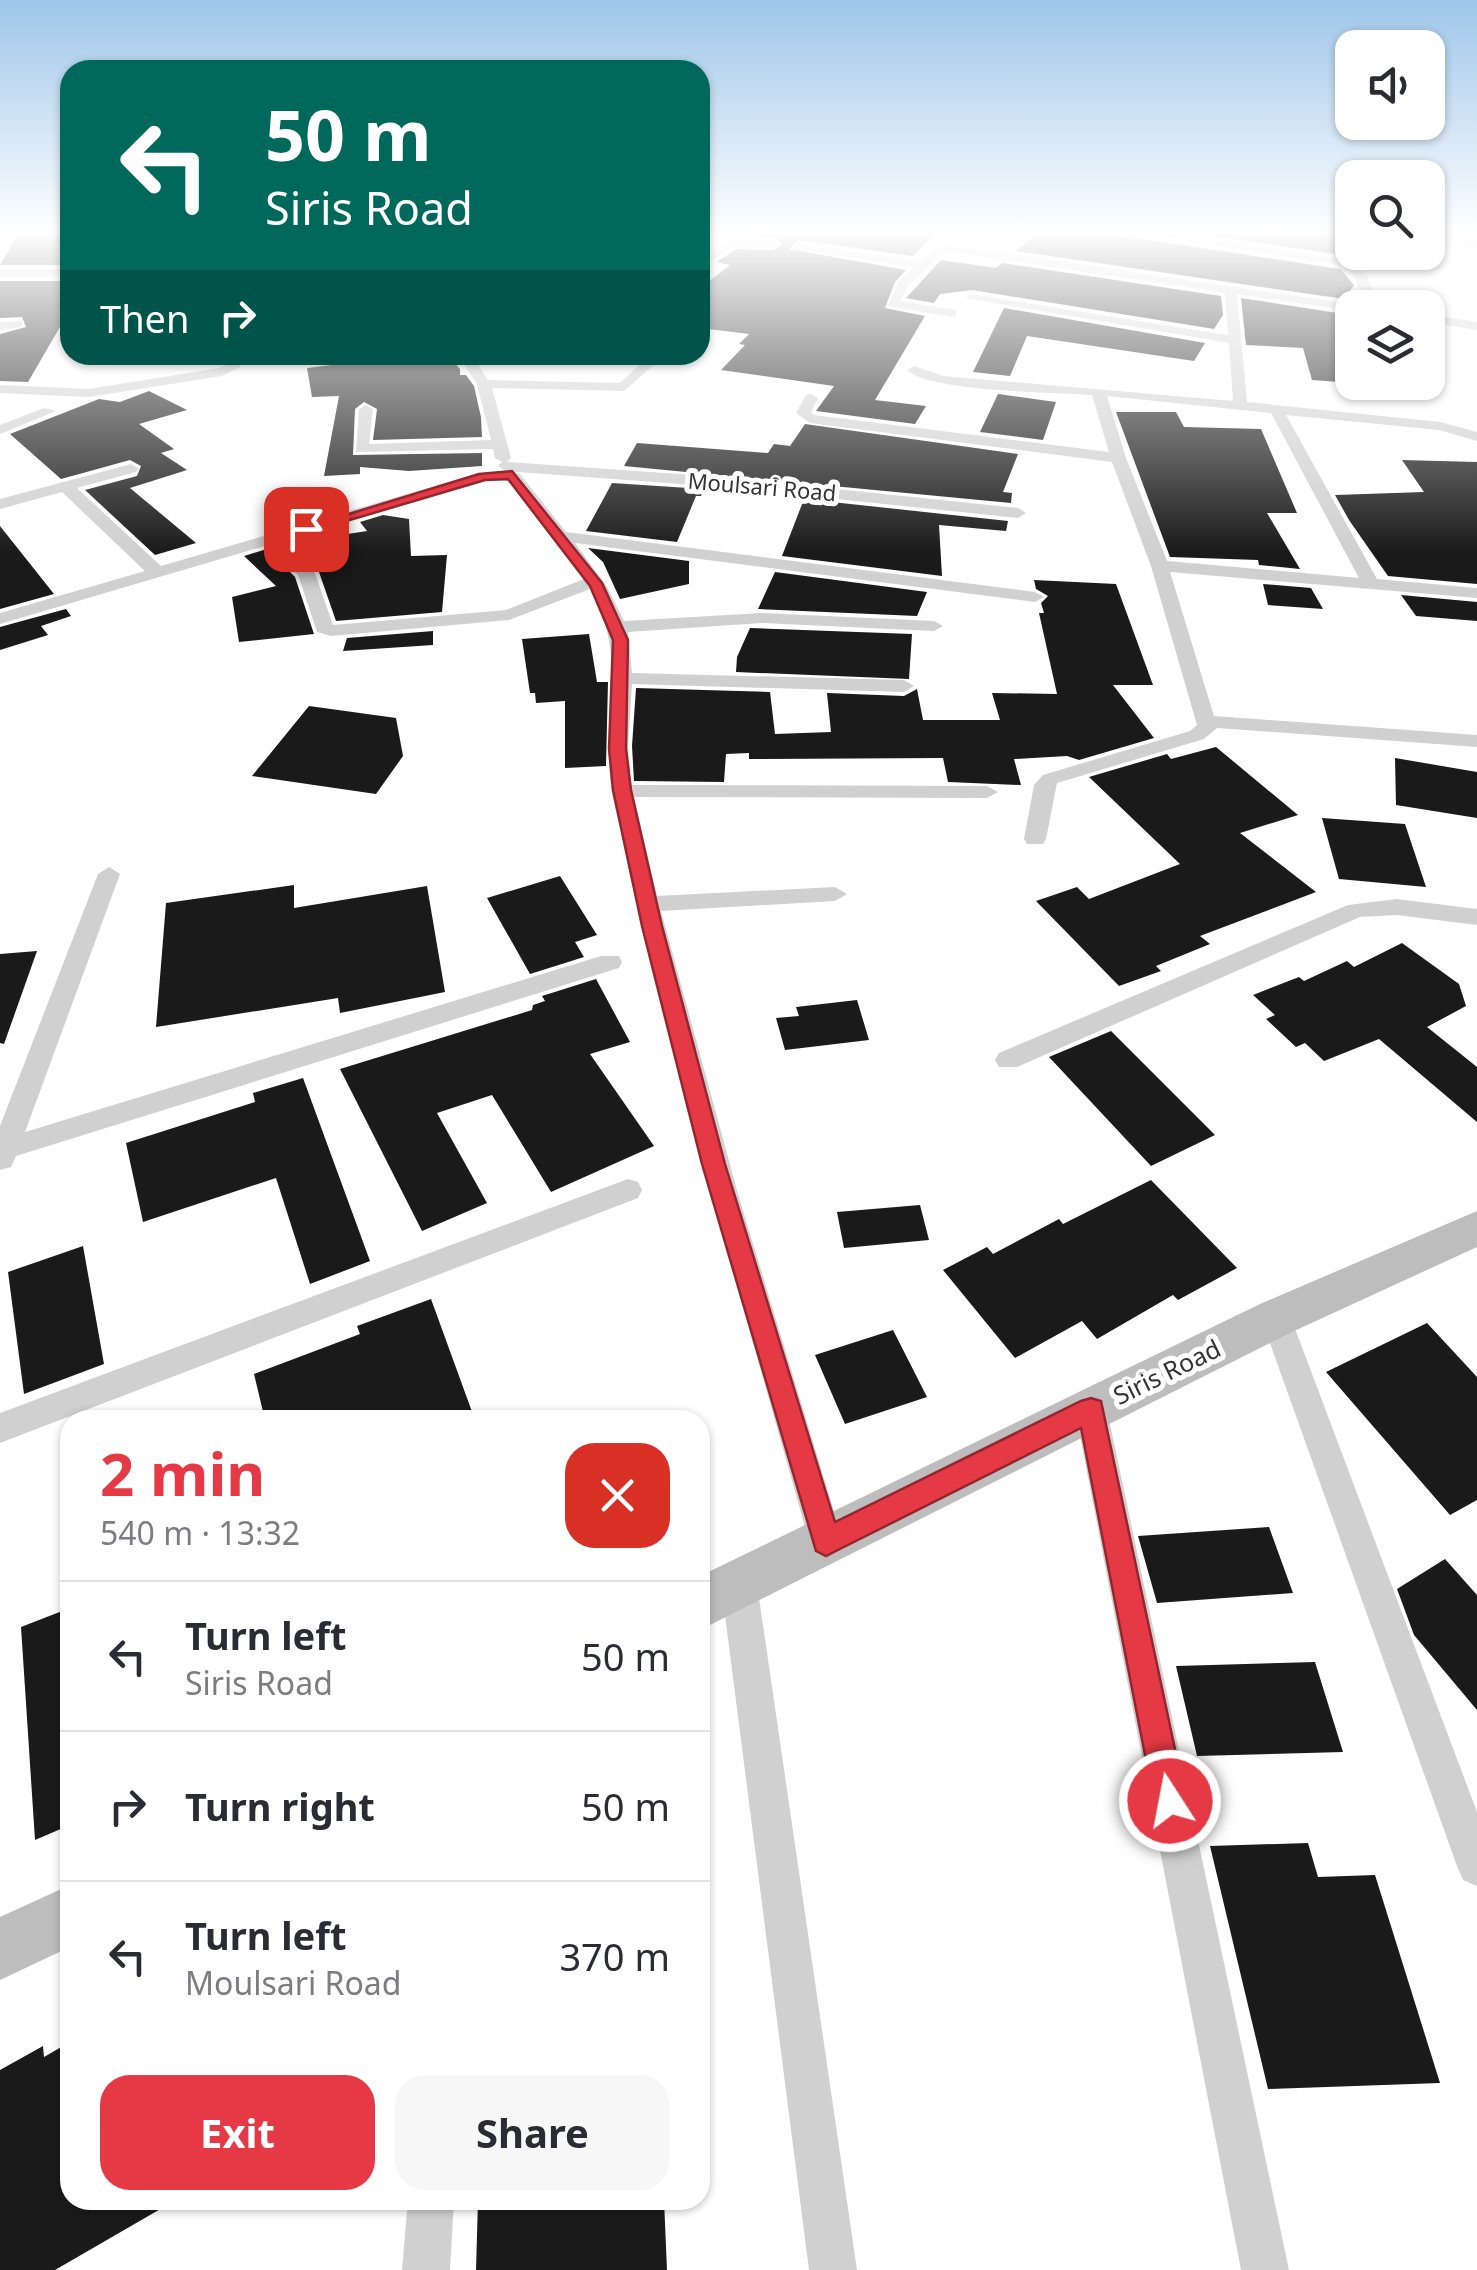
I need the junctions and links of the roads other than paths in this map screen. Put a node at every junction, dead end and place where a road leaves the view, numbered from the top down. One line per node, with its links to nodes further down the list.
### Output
1 (1235, 340): 10 (street)
2 (234, 365): 7 (street)
3 (472, 365): 6 (street)
4 (647, 365): 6 (street)
5 (914, 370): 8 (street)
6 (484, 384): 16 (street)
7 (0, 389)
8 (1098, 391): 10 (street); 17 (street)
9 (811, 398): 17 (street)
10 (1240, 405): 12 (street)
11 (366, 409): 16 (street)
12 (1276, 409): 15 (street); 28 (street)
13 (49, 411): 14 (street)
14 (0, 430)
15 (1477, 437)
16 (498, 444): 19 (street)
17 (1118, 458): 25 (street)
18 (131, 470): 20 (street)
19 (499, 472): 22 (street, Moulsari Road); 23 (street); 24 (street, Moulsari Road)
20 (66, 487): 21 (street); 26 (street)
21 (0, 504)
22 (1018, 513)
23 (558, 536): 27 (street); 30 (street)
24 (271, 539): 26 (street, Moulsari Road); 27 (street)
25 (1160, 566): 28 (street); 36 (street)
26 (158, 572): 31 (street, Moulsari Road)
27 (594, 582): 33 (street)
28 (1371, 584): 29 (street)
29 (1477, 593)
30 (1035, 597)
31 (0, 619)
32 (934, 626): 33 (street)
33 (618, 627): 34 (street)
34 (621, 678): 35 (street); 38 (street)
35 (904, 686)
36 (1207, 720): 37 (street); 40 (street)
37 (1477, 741)
38 (622, 790): 39 (street); 43 (street)
39 (987, 792)
40 (1035, 840)
41 (109, 874): 47 (street)
42 (834, 894): 43 (street)
43 (647, 904): 53 (street)
44 (1477, 917): 46 (street)
45 (610, 962): 47 (street)
46 (1008, 1060)
47 (2, 1154)
48 (628, 1190): 52 (street)
49 (1477, 1228): 50 (street, Siris Road)
50 (1276, 1318): 51 (street, Siris Road); 55 (street)
51 (1091, 1410): 53 (street, Siris Road); 61 (street)
52 (0, 1428)
53 (826, 1542): 54 (street, Siris Road)
54 (720, 1594): 60 (street)
55 (1477, 1866)
56 (60, 1920): 57 (street)
57 (0, 1950)
58 (431, 2210): 59 (street)
59 (426, 2270)
60 (833, 2270)
61 (1265, 2270)

